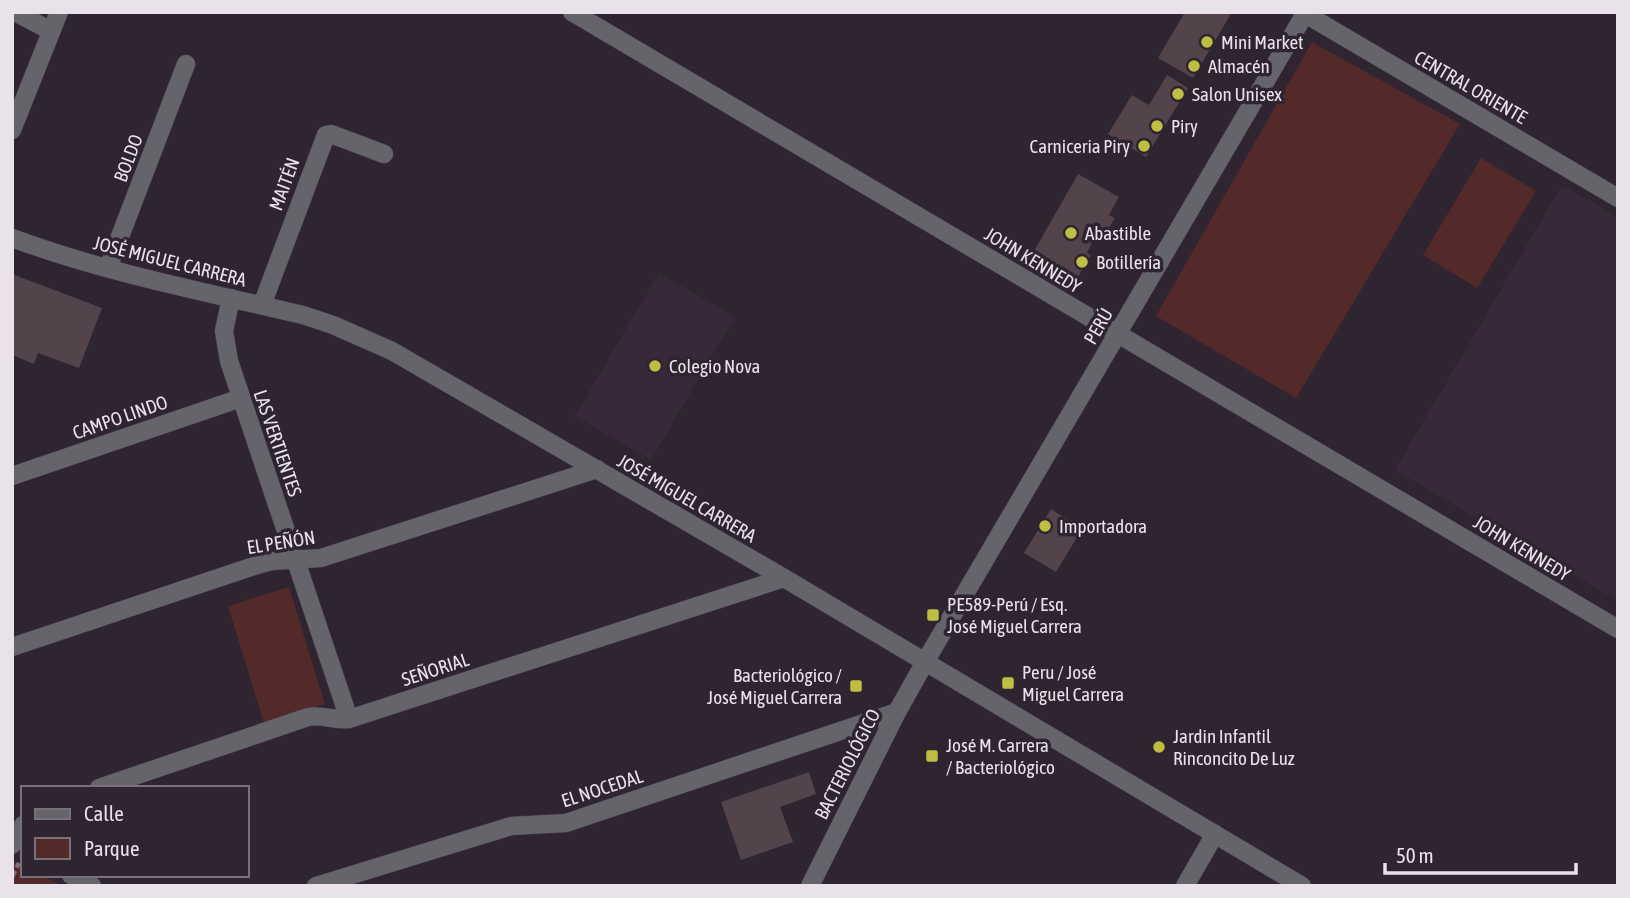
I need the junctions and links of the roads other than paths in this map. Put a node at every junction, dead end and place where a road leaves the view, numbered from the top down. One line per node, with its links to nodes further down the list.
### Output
1 (15, 12): 5 (street)
2 (58, 12): 5 (street)
3 (572, 12): 14 (street, JOHN KENNEDY)
4 (1305, 13): 9 (street, CENTRAL ORIENTE); 14 (street, PERÚ)
5 (51, 31): 7 (street)
6 (186, 64): 11 (street, BOLDO)
7 (12, 130)
8 (384, 154): 13 (street, MAITÉN)
9 (1618, 198)
10 (12, 238): 11 (street, JOSÉ MIGUEL CARRERA)
11 (108, 268): 12 (street, JOSÉ MIGUEL CARRERA)
12 (231, 298): 13 (street, JOSÉ MIGUEL CARRERA); 15 (street, LAS VERTIENTES)
13 (262, 305): 16 (street, JOSÉ MIGUEL CARRERA)
14 (1117, 334): 20 (street, JOHN KENNEDY); 22 (street, PERÚ)
15 (241, 398): 17 (street, CAMPO LINDO); 18 (street, LAS VERTIENTES)
16 (597, 469): 18 (street, EL PEÑÓN); 19 (street, JOSÉ MIGUEL CARRERA)
17 (12, 476)
18 (296, 561): 21 (street, EL PEÑÓN); 24 (street, LAS VERTIENTES)
19 (784, 578): 22 (street, JOSÉ MIGUEL CARRERA); 24 (street, SEÑORIAL)
20 (1618, 629)
21 (12, 647)
22 (925, 662): 23 (street, BACTERIOLÓGICO); 27 (street, JOSÉ MIGUEL CARRERA)
23 (897, 712): 31 (street, EL NOCEDAL); 32 (street, BACTERIOLÓGICO)
24 (349, 719): 25 (street, SEÑORIAL)
25 (105, 786)
26 (21, 829): 28 (street)
27 (1215, 834): 33 (street); 34 (street, JOSÉ MIGUEL CARRERA)
28 (12, 846)
29 (75, 877): 30 (street)
30 (92, 886)
31 (316, 886)
32 (810, 886)
33 (1185, 886)
34 (1302, 886)

